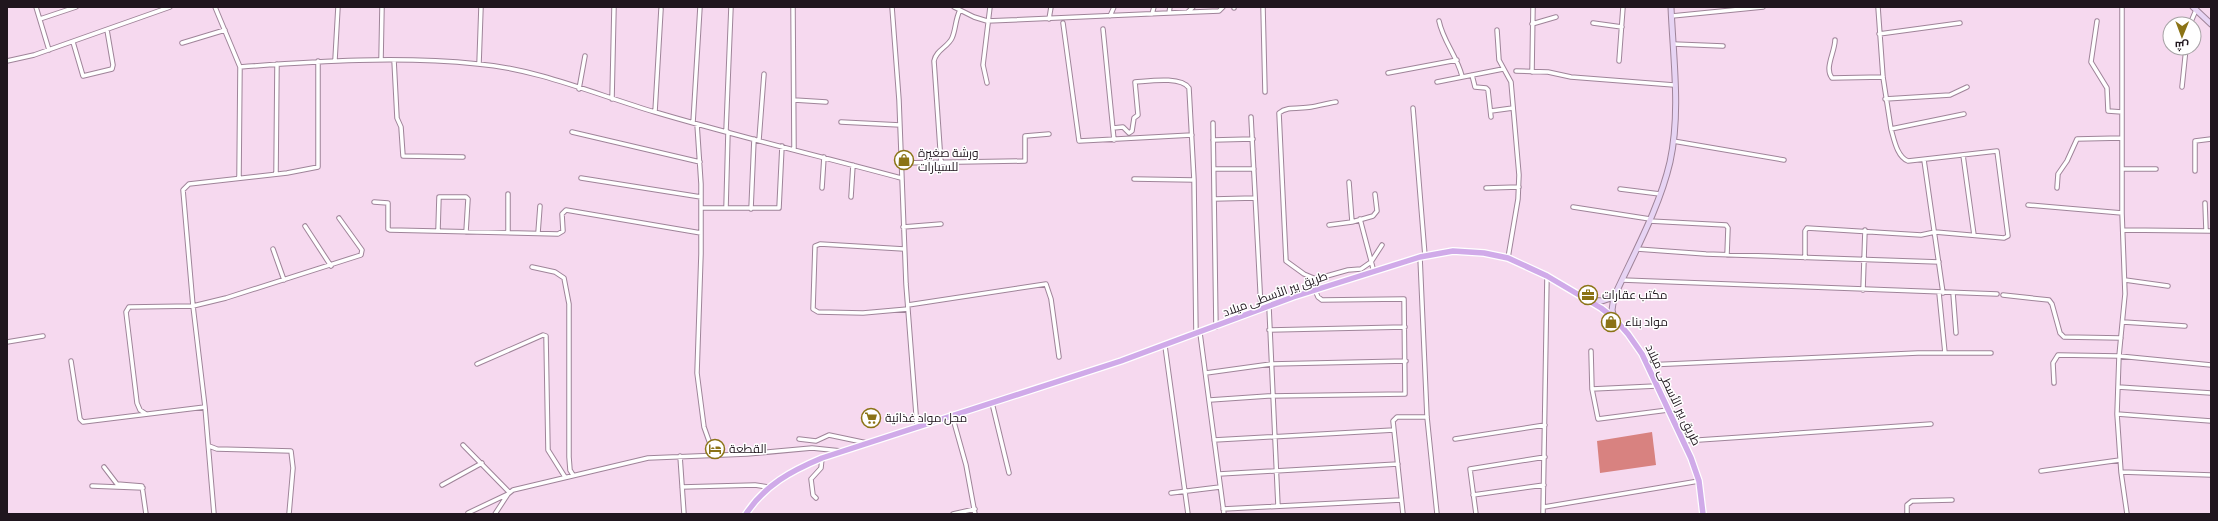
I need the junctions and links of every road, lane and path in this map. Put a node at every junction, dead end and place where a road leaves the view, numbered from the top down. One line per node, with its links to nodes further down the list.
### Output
1 (36, 7): 37 (street)
2 (76, 7): 37 (street)
3 (170, 7): 49 (street)
4 (215, 7): 50 (street)
5 (338, 7): 61 (street)
6 (382, 7): 62 (street)
7 (481, 7): 69 (street)
8 (614, 7): 86 (street)
9 (700, 7): 100 (street)
10 (731, 7): 105 (street)
11 (793, 7): 88 (street)
12 (892, 7): 102 (street)
13 (954, 7): 30 (street)
14 (990, 7): 39 (street)
15 (1051, 7): 38 (street)
16 (1114, 7): 34 (street)
17 (1154, 7): 33 (street)
18 (1170, 7): 32 (street)
19 (1192, 7): 31 (street)
20 (1223, 7): 31 (street)
21 (1263, 7): 85 (street)
22 (1533, 7): 45 (street)
23 (1623, 7): 47 (street)
24 (1671, 7): 35 (street)
25 (1763, 7): 35 (street)
26 (1878, 7): 52 (street)
27 (2122, 7): 95 (street)
28 (661, 9): 94 (street)
29 (2195, 9): 46 (street)
30 (960, 10): 39 (street); 126 (street)
31 (1188, 12): 32 (street)
32 (1169, 13): 33 (street)
33 (1152, 14): 34 (street)
34 (1110, 16): 38 (street)
35 (1672, 16): 56 (street)
36 (1556, 17): 45 (street)
37 (40, 19): 58 (street)
38 (1049, 19): 39 (street)
39 (987, 21): 80 (street)
40 (1439, 21): 64 (street)
41 (2097, 21): 95 (street)
42 (1063, 23): 114 (street)
43 (1593, 23): 47 (street)
44 (1960, 23): 52 (street)
45 (1532, 24): 73 (street)
46 (2211, 24)
47 (1622, 27): 67 (street)
48 (1103, 29): 103 (street)
49 (107, 30): 54 (street); 54 (street)
50 (224, 30): 55 (street); 70 (street)
51 (1497, 30): 71 (street)
52 (1879, 34): 78 (street)
53 (1835, 40): 78 (street)
54 (73, 42): 58 (street)
55 (182, 43)
56 (1673, 44): 57 (street); 81 (street)
57 (1723, 46)
58 (49, 50): 65 (street)
59 (585, 56): 84 (street)
60 (2185, 56): 83 (street)
61 (335, 60): 62 (street); 66 (street)
62 (381, 60): 63 (street)
63 (394, 60): 69 (street); 120 (street)
64 (1458, 60): 74 (street); 77 (street)
65 (7, 61)
66 (318, 61): 68 (street); 133 (street)
67 (1619, 61)
68 (277, 64): 70 (street); 133 (street)
69 (479, 64): 84 (street)
70 (240, 67): 134 (street)
71 (1503, 69): 76 (street); 92 (street)
72 (1516, 71): 73 (street)
73 (1532, 72): 81 (street)
74 (1388, 73)
75 (764, 74): 113 (street)
76 (1472, 74): 77 (street); 93 (street)
77 (1462, 76): 79 (street)
78 (1883, 77): 87 (street)
79 (1437, 82)
80 (987, 83)
81 (1674, 85): 116 (street)
82 (1967, 87): 87 (street)
83 (2182, 87)
84 (579, 88): 86 (street)
85 (1265, 92)
86 (612, 99): 94 (street)
87 (1885, 99): 104 (street)
88 (794, 100): 89 (street); 118 (street)
89 (826, 102)
90 (1336, 102): 189 (street)
91 (1413, 108): 185 (street)
92 (1514, 108): 93 (street); 140 (street)
93 (1491, 111): 98 (street)
94 (655, 112): 100 (street)
95 (2122, 112): 109 (street)
96 (1964, 114): 104 (street)
97 (1252, 117): 111 (street)
98 (1491, 117)
99 (841, 122): 102 (street)
100 (695, 123): 105 (street); 124 (street)
101 (1213, 123): 115 (street)
102 (900, 125): 125 (street)
103 (1113, 128): 108 (street); 114 (street)
104 (1891, 129): 123 (street)
105 (727, 131): 110 (street); 158 (street)
106 (572, 132): 124 (street)
107 (1048, 134): 126 (street)
108 (1192, 135): 114 (street); 138 (street)
109 (2122, 138): 130 (street); 143 (street)
110 (754, 139): 113 (street); 159 (street)
111 (1253, 139): 115 (street); 129 (street)
112 (2211, 139): 132 (street)
113 (759, 140): 117 (street)
114 (1114, 140)
115 (1213, 140): 128 (street)
116 (1674, 141): 122 (street); 147 (street)
117 (782, 146): 118 (street); 159 (street)
118 (794, 149): 121 (street)
119 (1963, 155): 123 (street); 179 (street); 179 (street)
120 (463, 157)
121 (824, 157): 127 (street); 141 (street)
122 (1784, 160)
123 (1924, 160): 176 (street)
124 (700, 162): 148 (street)
125 (901, 163): 126 (street); 136 (street)
126 (941, 163)
127 (853, 165): 136 (street); 149 (street)
128 (1214, 169): 129 (street); 150 (street)
129 (1254, 169): 151 (street)
130 (2122, 169): 131 (street); 160 (street)
131 (2156, 169)
132 (2195, 171)
133 (276, 174): 134 (street)
134 (239, 177): 208 (street)
135 (581, 178): 148 (street)
136 (901, 178): 168 (street)
137 (1134, 179): 138 (street)
138 (1194, 180): 219 (street)
139 (1349, 182): 164 (street)
140 (1519, 187): 142 (street); 186 (street)
141 (822, 188)
142 (1486, 188)
143 (2057, 188)
144 (1620, 190): 147 (street)
145 (508, 194): 175 (street)
146 (1375, 194): 162 (street)
147 (1660, 194): 163 (street)
148 (701, 197): 157 (street)
149 (851, 198)
150 (1214, 198): 151 (street); 215 (street)
151 (1255, 198): 211 (street)
152 (374, 202): 169 (street)
153 (2206, 204): 172 (street)
154 (2028, 205): 160 (street)
155 (540, 206): 177 (street)
156 (1573, 207): 163 (street)
157 (701, 208): 158 (street); 178 (street)
158 (726, 208): 159 (street)
159 (750, 209)
160 (2122, 213): 171 (street)
161 (339, 218): 191 (street)
162 (1360, 219): 164 (street); 189 (street)
163 (1650, 220): 183 (street); 184 (street)
164 (1352, 222): 166 (street)
165 (941, 224): 168 (street)
166 (1328, 225)
167 (305, 226): 191 (street)
168 (902, 227): 182 (street)
169 (438, 230): 174 (street); 174 (street)
170 (1865, 230): 176 (street); 187 (street); 188 (street)
171 (2122, 230): 172 (street); 197 (street)
172 (2206, 230): 173 (street)
173 (2211, 231)
174 (466, 232): 175 (street)
175 (508, 232): 177 (street)
176 (1935, 232): 179 (street); 190 (street)
177 (538, 233): 178 (street)
178 (701, 233): 264 (street)
179 (1974, 235)
180 (1382, 245): 189 (street)
181 (274, 249): 195 (street)
182 (904, 249): 209 (street); 209 (street)
183 (1637, 249): 184 (street); 196 (street)
184 (1727, 255): 187 (street)
185 (1423, 257): 186 (main road, طريق بير الأسطى ميلاد); 193 (main road, طريق بير الأسطى ميلاد); 249 (street)
186 (1508, 258): 194 (main road, طريق بير الأسطى ميلاد)
187 (1805, 258): 188 (street)
188 (1864, 260): 190 (street); 200 (street)
189 (1371, 262): 193 (street)
190 (1939, 262): 202 (street)
191 (331, 266): 195 (street)
192 (532, 267): 277 (street)
193 (1374, 272): 199 (main road, طريق بير الأسطى ميلاد)
194 (1547, 276): 207 (main road, طريق بير الأسطى ميلاد); 252 (street)
195 (284, 280): 208 (street)
196 (1622, 280): 200 (street); 206 (street)
197 (2125, 280): 198 (street); 213 (street)
198 (2168, 286)
199 (1315, 290): 210 (main road, طريق بير الأسطى ميلاد); 216 (street)
200 (1863, 290): 201 (street)
201 (1938, 293): 202 (street); 225 (street)
202 (1943, 293): 203 (street)
203 (1953, 293): 204 (street); 218 (street)
204 (1997, 294)
205 (2003, 295): 221 (street)
206 (1614, 297): 207 (street); 212 (street)
207 (1589, 300): 212 (main road, طريق بير الأسطى ميلاد)
208 (193, 306): 244 (street); 246 (street)
209 (908, 307): 228 (street); 253 (street)
210 (1269, 307): 211 (main road, طريق بير الأسطى ميلاد); 217 (street)
211 (1261, 309): 215 (main road, طريق بير الأسطى ميلاد)
212 (1614, 318): 233 (main road, طريق بير الأسطى ميلاد)
213 (2123, 322): 214 (street); 221 (street)
214 (2185, 326)
215 (1216, 327): 219 (main road, طريق بير الأسطى ميلاد)
216 (1405, 327): 217 (street); 230 (street)
217 (1269, 330): 232 (street)
218 (1956, 333)
219 (1198, 334): 223 (main road, طريق بير الأسطى ميلاد); 235 (street)
220 (43, 336): 222 (street)
221 (2121, 338): 227 (street)
222 (7, 342)
223 (1165, 346): 243 (main road, طريق بير الأسطى ميلاد); 288 (street)
224 (1591, 352): 239 (street)
225 (1945, 353): 226 (street); 233 (street)
226 (1991, 353)
227 (2119, 356): 234 (street); 236 (street); 238 (street)
228 (1059, 358)
229 (71, 361): 246 (street)
230 (1406, 361): 232 (street); 241 (street)
231 (478, 364): 279 (street)
232 (1271, 364): 235 (street); 241 (street)
233 (1647, 365): 237 (main road, طريق بير الأسطى ميلاد)
234 (2211, 365)
235 (1206, 373): 242 (street)
236 (2054, 383)
237 (1656, 386): 239 (street); 245 (main road, طريق بير الأسطى ميلاد)
238 (2118, 387): 240 (street); 247 (street)
239 (1592, 389): 245 (street)
240 (2211, 393)
241 (1272, 397): 242 (street); 255 (street)
242 (1210, 400): 258 (street)
243 (992, 403): 248 (main road, طريق بير الأسطى ميلاد); 275 (street)
244 (205, 407): 246 (street); 262 (street)
245 (1668, 410): 259 (main road, طريق بير الأسطى ميلاد)
246 (146, 414)
247 (2117, 414): 250 (street); 268 (street)
248 (952, 415): 253 (main road, طريق بير الأسطى ميلاد); 297 (street)
249 (1426, 417): 254 (street); 311 (street)
250 (2211, 421)
251 (1931, 424): 259 (street)
252 (1545, 425): 256 (street); 266 (street)
253 (917, 427): 260 (main road, طريق بير الأسطى ميلاد)
254 (1394, 430): 255 (street); 270 (street)
255 (1274, 437): 258 (street); 272 (street)
256 (1455, 438)
257 (800, 439): 260 (street)
258 (1214, 440): 276 (street)
259 (1684, 440): 280 (main road, طريق بير الأسطى ميلاد)
260 (868, 443): 263 (main road, طريق بير الأسطى ميلاد)
261 (463, 445): 269 (street)
262 (209, 446): 301 (street); 302 (street)
263 (843, 451): 264 (street); 267 (main road, طريق بير الأسطى ميلاد)
264 (714, 455): 265 (street)
265 (680, 456): 277 (street); 284 (street)
266 (1545, 457): 282 (street); 291 (street)
267 (822, 458): 285 (main road, طريق بير الأسطى ميلاد); 292 (street)
268 (2120, 460): 273 (street); 274 (street)
269 (482, 463): 281 (street); 289 (street)
270 (1398, 464): 272 (street); 293 (street)
271 (104, 467): 287 (street)
272 (1276, 471): 276 (street); 295 (street)
273 (2041, 471)
274 (2121, 472): 278 (street); 316 (street)
275 (1009, 473)
276 (1219, 474): 286 (street)
277 (573, 475): 279 (street)
278 (2211, 475)
279 (565, 477): 289 (street)
280 (1699, 481): 296 (street); 314 (main road, طريق بير الأسطى ميلاد)
281 (442, 485)
282 (1544, 485): 291 (street); 296 (street)
283 (92, 486): 287 (street)
284 (682, 487): 285 (street); 304 (street)
285 (768, 487): 305 (main road, طريق بير الأسطى ميلاد)
286 (1220, 487): 288 (street); 298 (street)
287 (143, 488): 300 (street)
288 (1185, 491): 290 (street); 308 (street)
289 (509, 493): 299 (street); 303 (street)
290 (1171, 493)
291 (1473, 495): 312 (street)
292 (816, 498)
293 (1401, 500): 295 (street); 310 (street)
294 (1952, 500): 315 (street)
295 (1278, 506): 298 (street)
296 (1544, 507): 313 (street)
297 (975, 509): 306 (street); 307 (street)
298 (1223, 509): 309 (street)
299 (468, 513)
300 (146, 514)
301 (214, 514)
302 (289, 514)
303 (495, 514)
304 (684, 514)
305 (746, 514)
306 (953, 514)
307 (975, 514)
308 (1188, 514)
309 (1224, 514)
310 (1403, 514)
311 (1437, 514)
312 (1476, 514)
313 (1543, 514)
314 (1703, 514)
315 (1907, 514)
316 (2127, 514)

